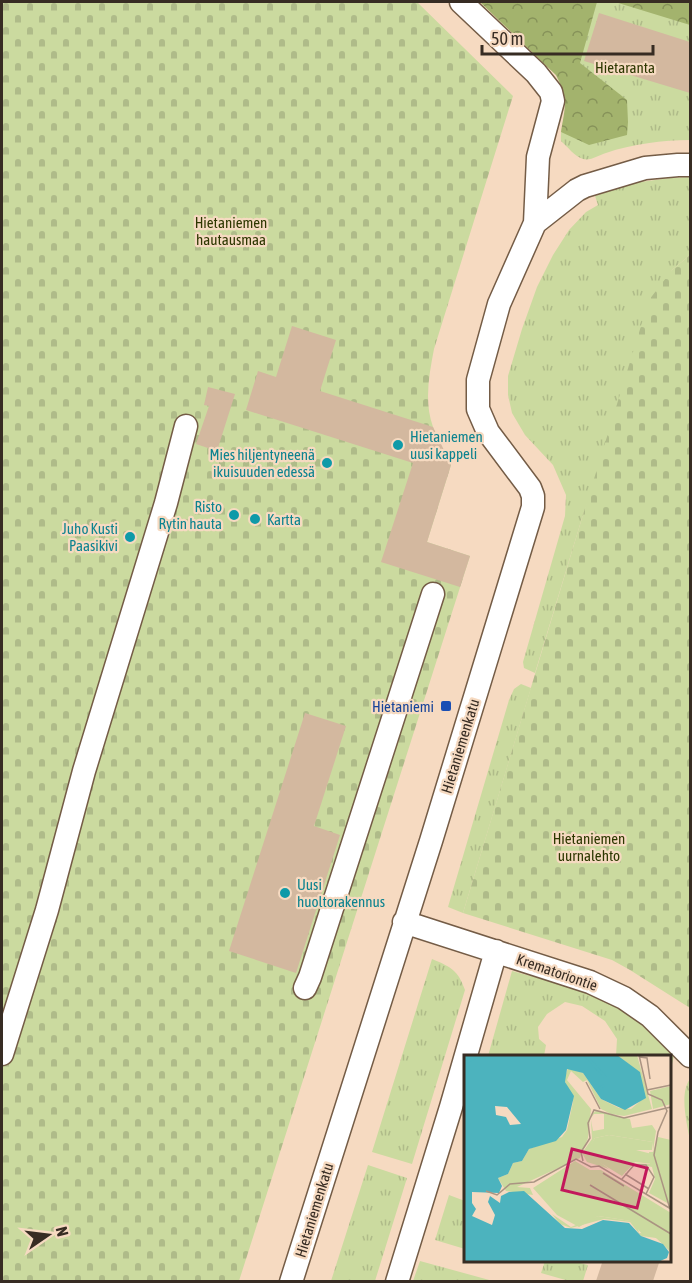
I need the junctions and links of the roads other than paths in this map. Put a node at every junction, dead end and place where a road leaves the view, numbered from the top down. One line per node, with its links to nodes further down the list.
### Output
1 (461, 2): 3 (street)
2 (690, 165): 3 (street)
3 (535, 223): 6 (street, Hietaniemenkatu)
4 (186, 426): 9 (street)
5 (433, 594): 8 (street)
6 (404, 922): 7 (street, Krematoriontie); 13 (street, Hietaniemenkatu)
7 (496, 951): 10 (street); 11 (street, Krematoriontie)
8 (304, 988)
9 (2, 1054)
10 (466, 1055)
11 (690, 1056)
12 (464, 1062): 14 (street)
13 (291, 1281)
14 (397, 1281)

